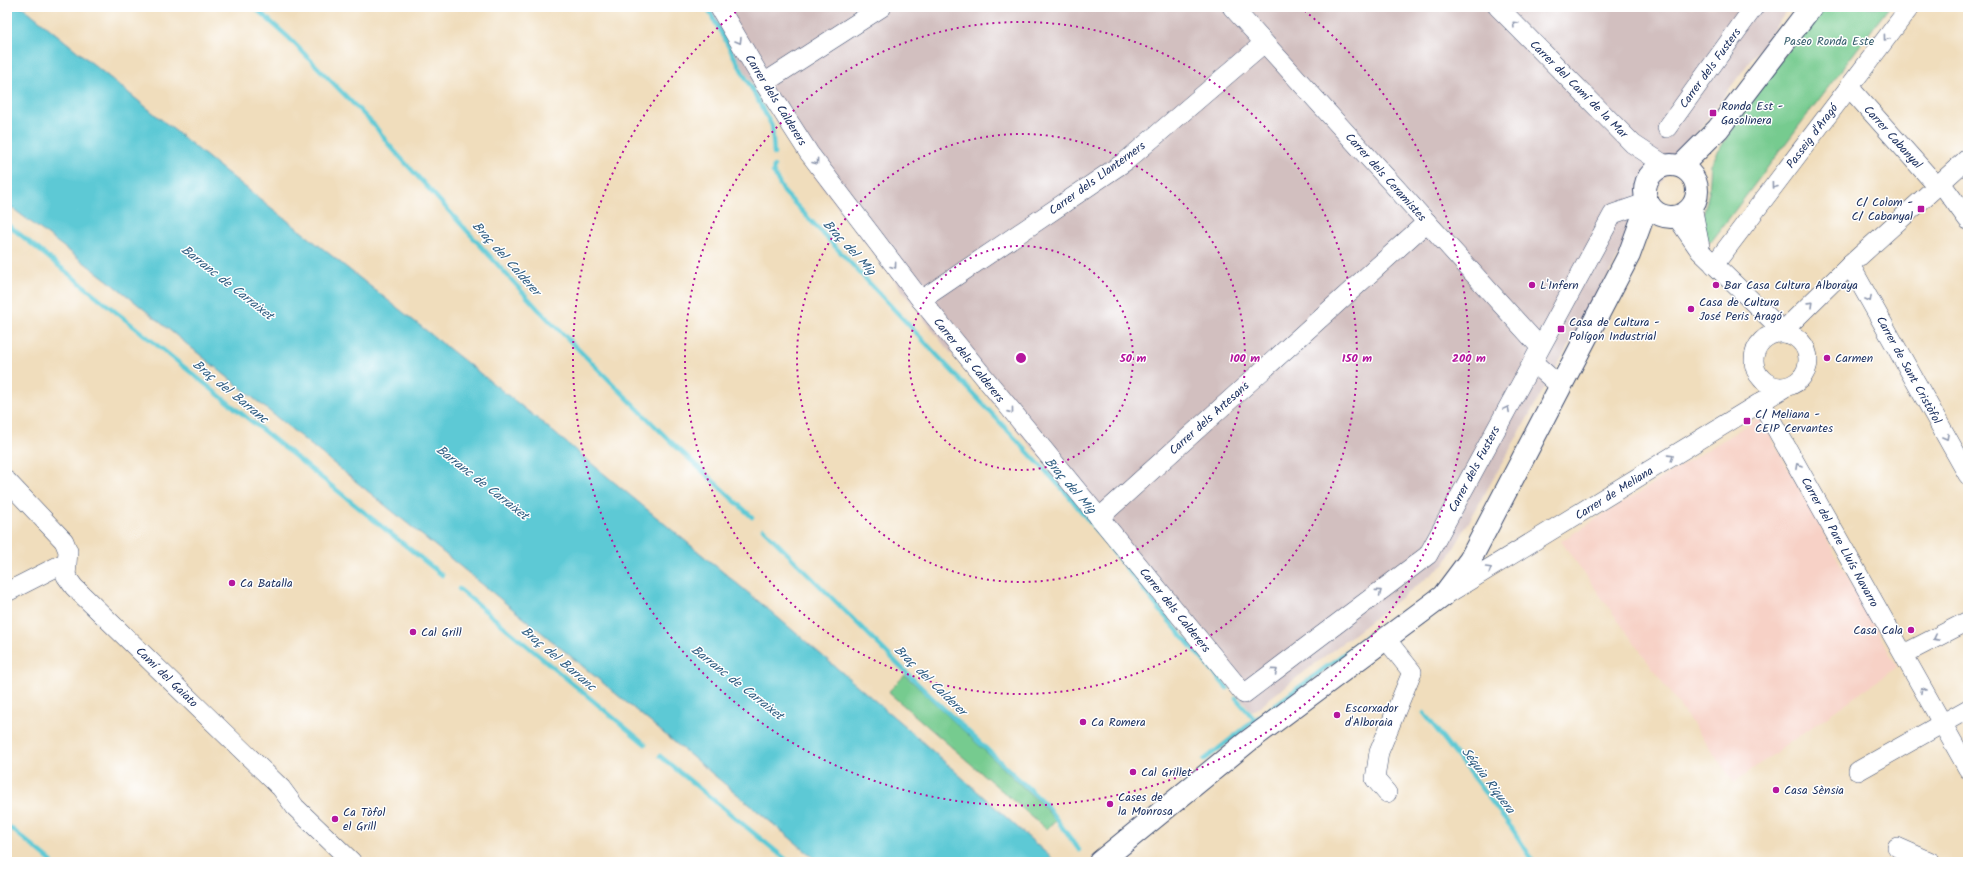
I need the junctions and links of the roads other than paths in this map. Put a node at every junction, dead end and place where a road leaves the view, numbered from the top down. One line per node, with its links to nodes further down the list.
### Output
1 (719, 7): 9 (street, Carrer dels Calderers, one-way to 9)
2 (882, 7): 9 (street)
3 (1232, 7): 8 (street, Carrer dels Ceramistes)
4 (1498, 7): 14 (street, Carrer del Camí de la Mar, one-way to 4)
5 (1754, 7): 11 (street, Carrer dels Fusters)
6 (1811, 7): 12 (main road)
7 (1910, 7): 10 (street, Passeig d'Aragó, one-way to 10)
8 (1264, 43): 19 (street, Carrer dels Ceramistes); 22 (street, Carrer dels Llanterners)
9 (764, 83): 22 (street, Carrer dels Calderers, one-way to 22)
10 (1849, 87): 16 (street, Carrer Cabanyal); 20 (street, Passeig d'Aragó, one-way to 20)
11 (1667, 128)
12 (1718, 129): 14 (main road); 15 (main road)
13 (1968, 158): 16 (street)
14 (1673, 166): 15 (main road); 17 (main road)
15 (1696, 182): 17 (main road)
16 (1939, 184): 18 (street, Carrer Cabanyal); 21 (street)
17 (1666, 208): 20 (street); 26 (street, Carrer dels Fusters); 27 (main road)
18 (1968, 220)
19 (1427, 222): 26 (street, Carrer dels Ceramistes); 32 (street, Carrer dels Artesans)
20 (1714, 265): 23 (street)
21 (1850, 265): 24 (street, one-way to 21); 30 (street, Carrer de Sant Cristòfol, one-way to 30)
22 (921, 300): 32 (street, Carrer dels Calderers, one-way to 32)
23 (1766, 314): 24 (street); 25 (street)
24 (1787, 333): 25 (street); 28 (street)
25 (1766, 338): 28 (street)
26 (1536, 354): 27 (street, Carrer dels Ceramistes); 39 (street, Carrer dels Fusters, one-way to 26)
27 (1561, 387): 35 (main road)
28 (1784, 388): 29 (street, Carrer de Meliana)
29 (1761, 402): 35 (street, Carrer de Meliana, one-way to 29); 38 (street, Carrer del Pare Lluís Navarro, one-way to 29)
30 (1968, 475)
31 (7, 481): 33 (street, Camí del Gaiato)
32 (1099, 518): 39 (street, Carrer dels Calderers)
33 (66, 562): 34 (street); 46 (street, Camí del Gaiato)
34 (7, 592)
35 (1443, 596): 37 (main road)
36 (1968, 621): 38 (street, one-way to 38)
37 (1386, 639): 44 (street); 47 (main road)
38 (1904, 654): 41 (street, Carrer del Pare Lluís Navarro, one-way to 38)
39 (1244, 694)
40 (1968, 709): 41 (street)
41 (1942, 724): 42 (street, Carrer del Pare Lluís Navarro); 43 (street)
42 (1968, 769)
43 (1858, 771)
44 (1387, 793)
45 (1897, 847): 48 (street)
46 (352, 862)
47 (1100, 862)
48 (1931, 862)

